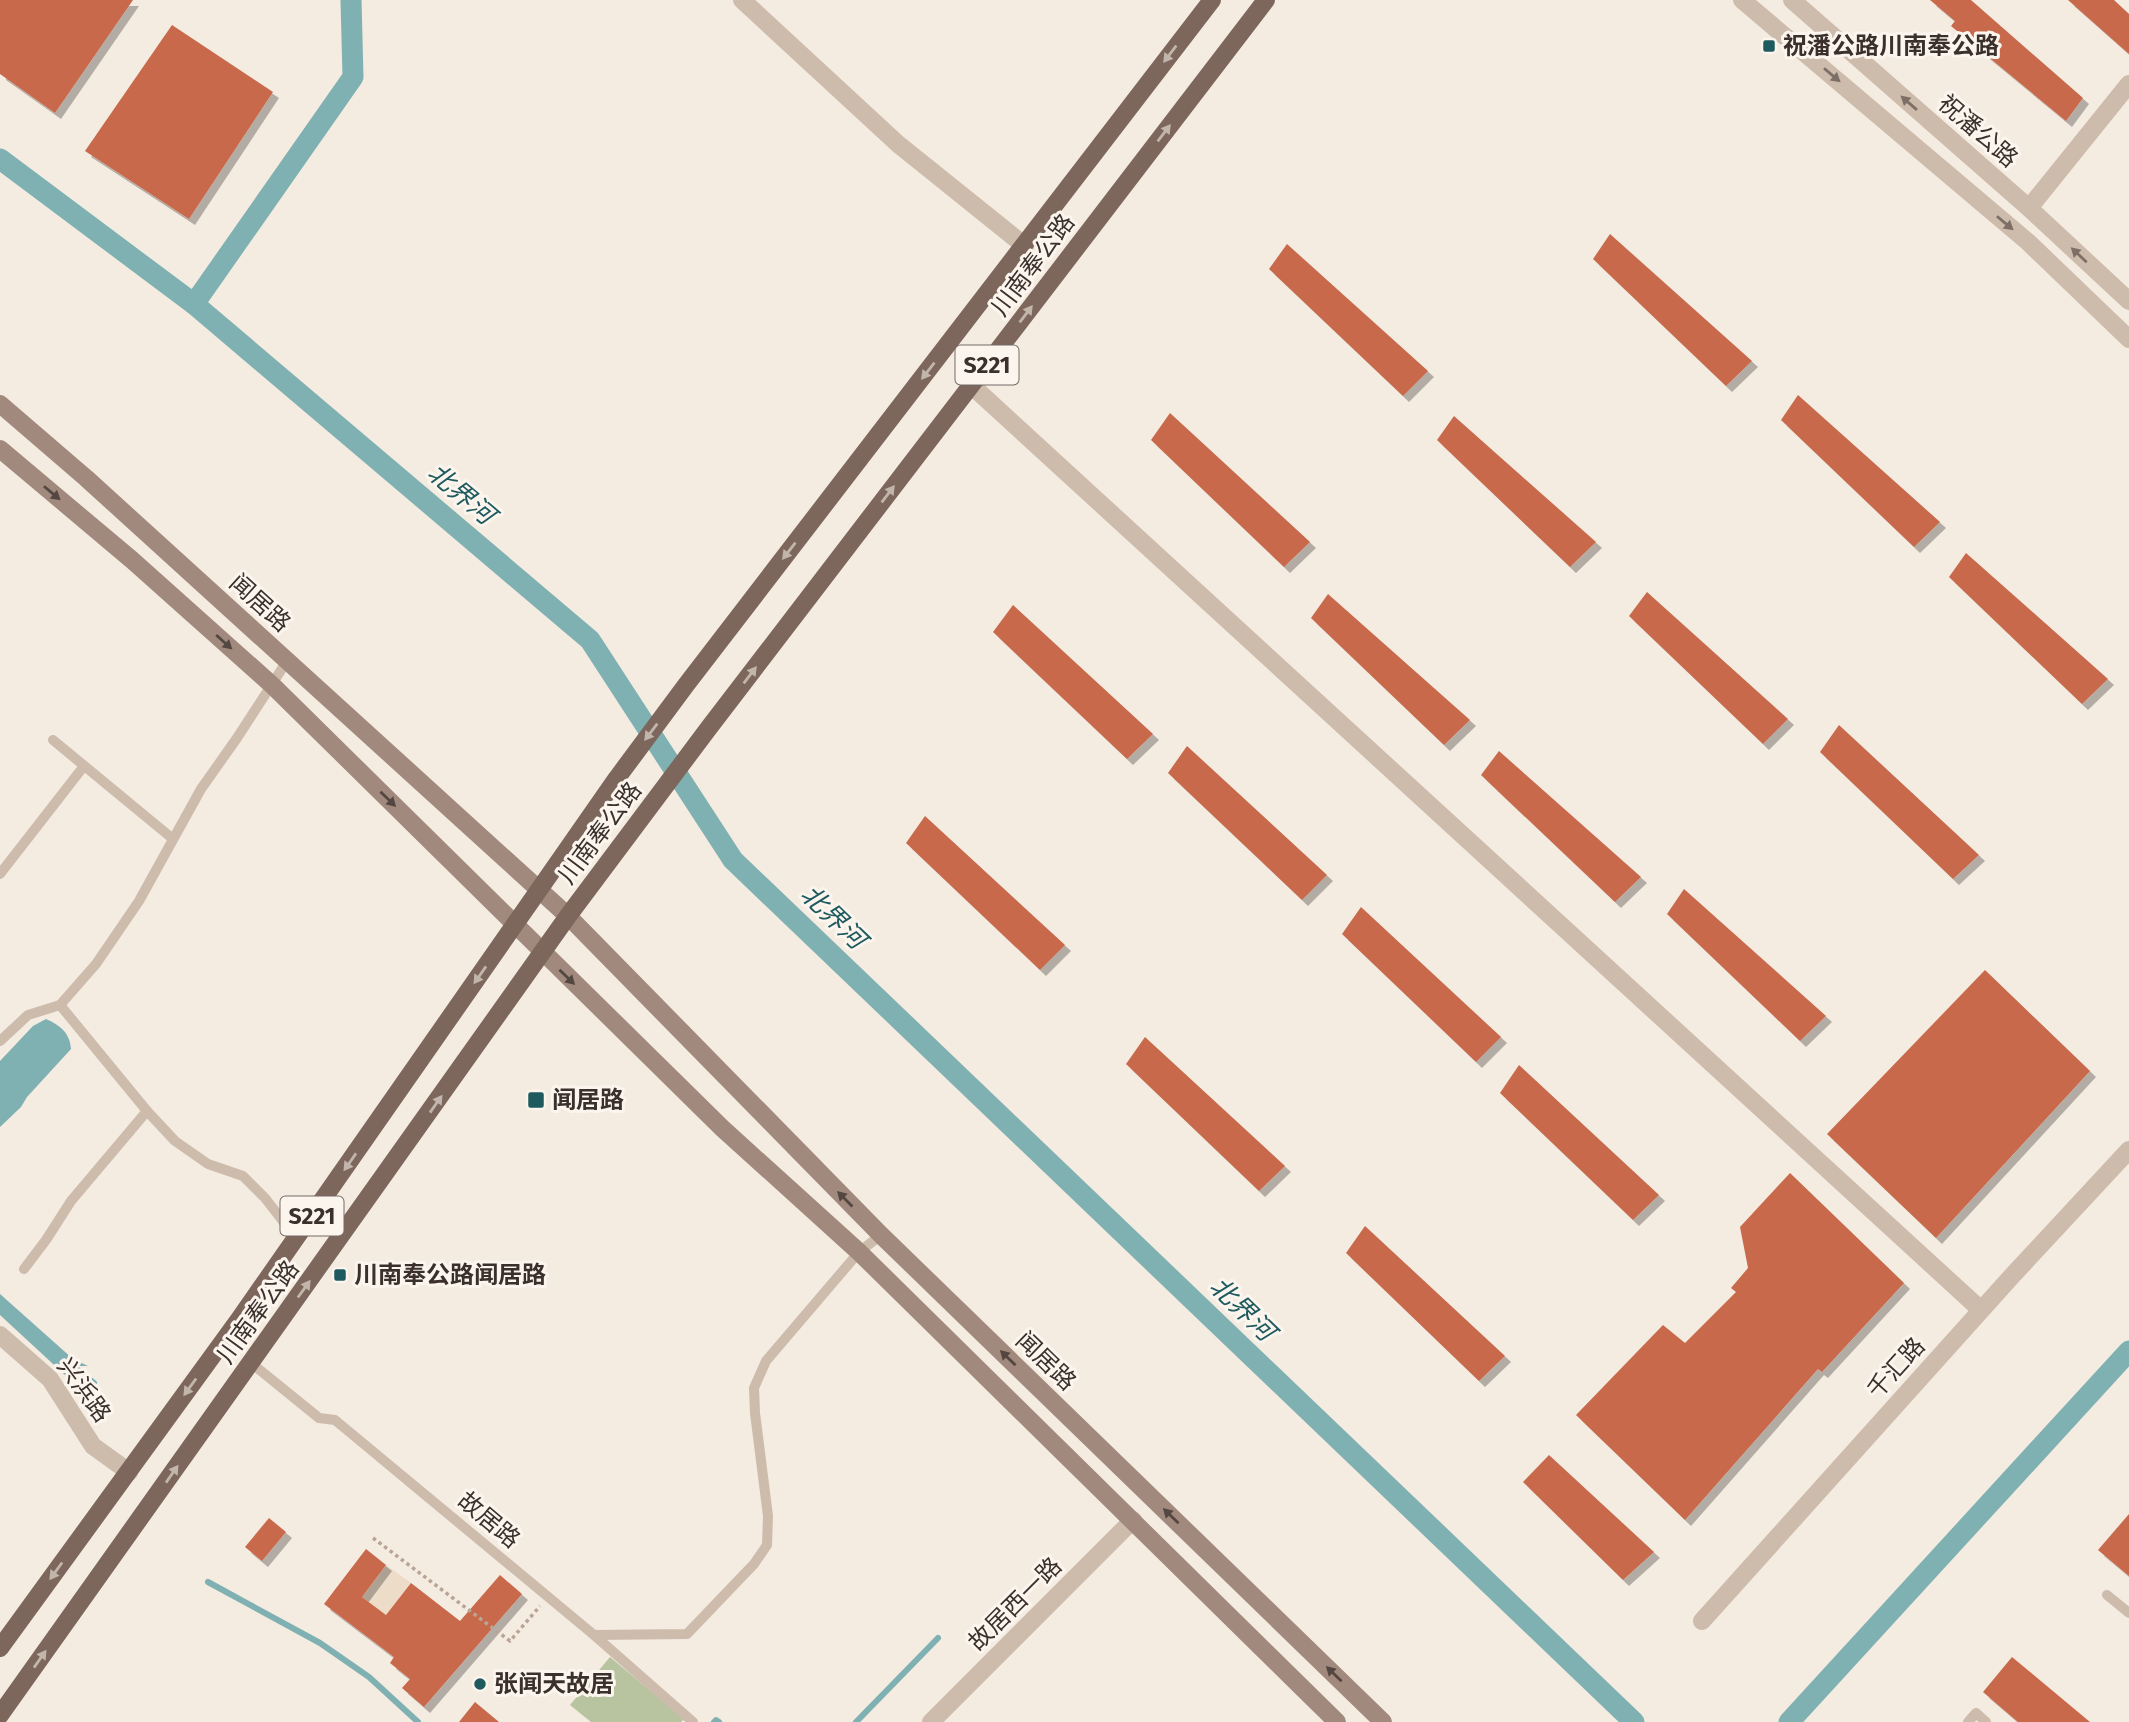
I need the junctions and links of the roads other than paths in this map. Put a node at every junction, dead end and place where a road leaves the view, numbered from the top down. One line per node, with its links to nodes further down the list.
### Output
1 (742, 0): 8 (street)
2 (1212, 0): 8 (main road, 川南奉公路 / S221, one-way to 8)
3 (1266, 0): 11 (main road, 川南奉公路 / S221, one-way to 3)
4 (1742, 0): 10 (street, one-way to 10)
5 (1792, 0): 7 (street, 祝潘公路, one-way to 5)
6 (2129, 84): 7 (street)
7 (2029, 208): 9 (street, 祝潘公路, one-way to 7)
8 (1025, 246): 20 (main road, 川南奉公路 / S221, one-way to 20)
9 (2129, 301)
10 (2129, 339)
11 (971, 385): 21 (main road, 川南奉公路 / S221, one-way to 11); 32 (street)
12 (0, 404): 14 (main road, 闻居路)
13 (0, 449): 15 (main road, one-way to 15)
14 (287, 661): 15 (lane); 20 (main road, 闻居路)
15 (272, 685): 18 (lane); 22 (main road, one-way to 22)
16 (54, 740): 17 (lane)
17 (84, 766): 18 (lane); 19 (lane)
18 (173, 839): 24 (lane)
19 (0, 874)
20 (539, 892): 21 (main road, 闻居路); 22 (main road, 川南奉公路 / S221)
21 (568, 916): 23 (main road, 川南奉公路 / S221); 28 (main road, 闻居路, one-way to 21)
22 (516, 924): 23 (main road); 29 (main road, 川南奉公路 / S221, one-way to 29)
23 (542, 953): 30 (main road, one-way to 30); 34 (main road, 川南奉公路 / S221, one-way to 23)
24 (60, 1005): 25 (lane); 26 (lane)
25 (0, 1041)
26 (146, 1111): 29 (lane); 31 (lane)
27 (2129, 1150): 32 (street, 千汇路)
28 (881, 1235): 30 (lane); 46 (main road, 闻居路, one-way to 28)
29 (296, 1238): 35 (main road, 川南奉公路 / S221, one-way to 35)
30 (859, 1252): 36 (main road); 40 (lane)
31 (24, 1269)
32 (1981, 1310): 39 (street, 千汇路)
33 (0, 1335): 35 (street, 兴浜路)
34 (251, 1363): 40 (lane, 故居路); 42 (main road, 川南奉公路 / S221, one-way to 34)
35 (129, 1472): 41 (main road, 川南奉公路 / S221, one-way to 41)
36 (1133, 1520): 44 (street, 故居西一路); 45 (main road)
37 (2107, 1595): 38 (lane)
38 (2129, 1613)
39 (1702, 1621)
40 (594, 1635): 43 (lane, 故居路)
41 (0, 1648)
42 (0, 1715)
43 (690, 1719)
44 (931, 1722)
45 (1337, 1722)
46 (1383, 1722)
47 (1968, 1722): 48 (lane)
48 (1986, 1722)

